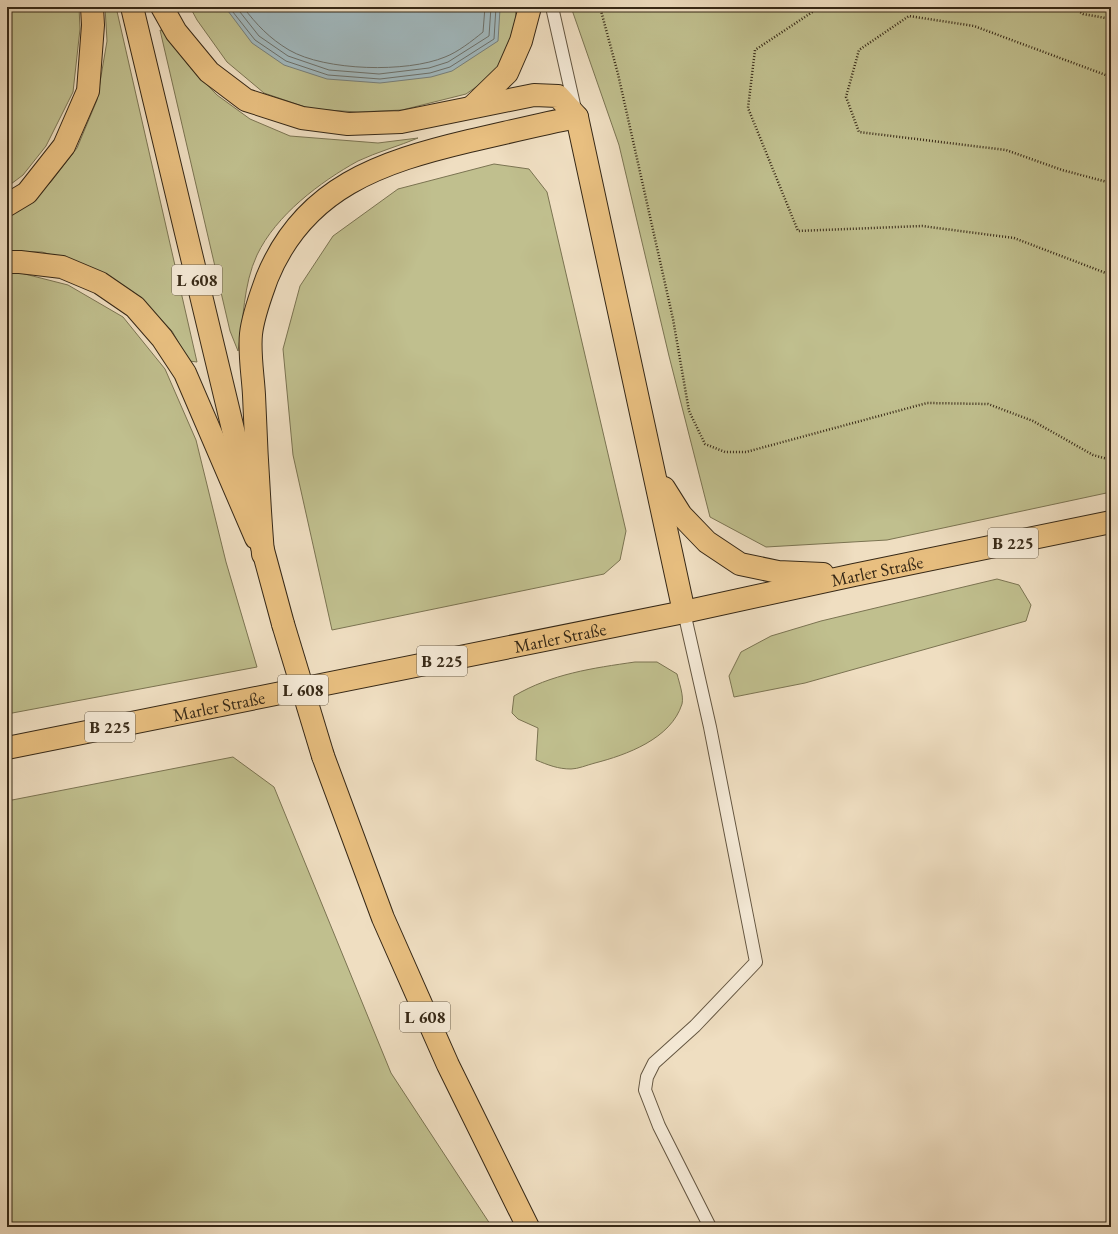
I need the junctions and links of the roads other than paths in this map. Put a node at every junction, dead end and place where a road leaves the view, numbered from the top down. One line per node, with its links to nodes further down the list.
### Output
1 (92, 7): 8 (main road)
2 (132, 7): 12 (main road, L 608)
3 (162, 7): 6 (main road)
4 (530, 7): 6 (main road)
5 (552, 7): 7 (lane)
6 (473, 106): 7 (main road)
7 (577, 117): 10 (main road); 12 (main road)
8 (7, 205)
9 (7, 262): 12 (main road)
10 (656, 475): 13 (main road); 14 (main road)
11 (1111, 522): 13 (main road, Marler Straße / B 225)
12 (263, 554): 16 (main road, L 608, bridge)
13 (854, 575): 14 (main road, Marler Straße / B 225)
14 (684, 612): 15 (main road, Marler Straße / B 225); 17 (lane)
15 (12, 745)
16 (528, 1227)
17 (710, 1227)

